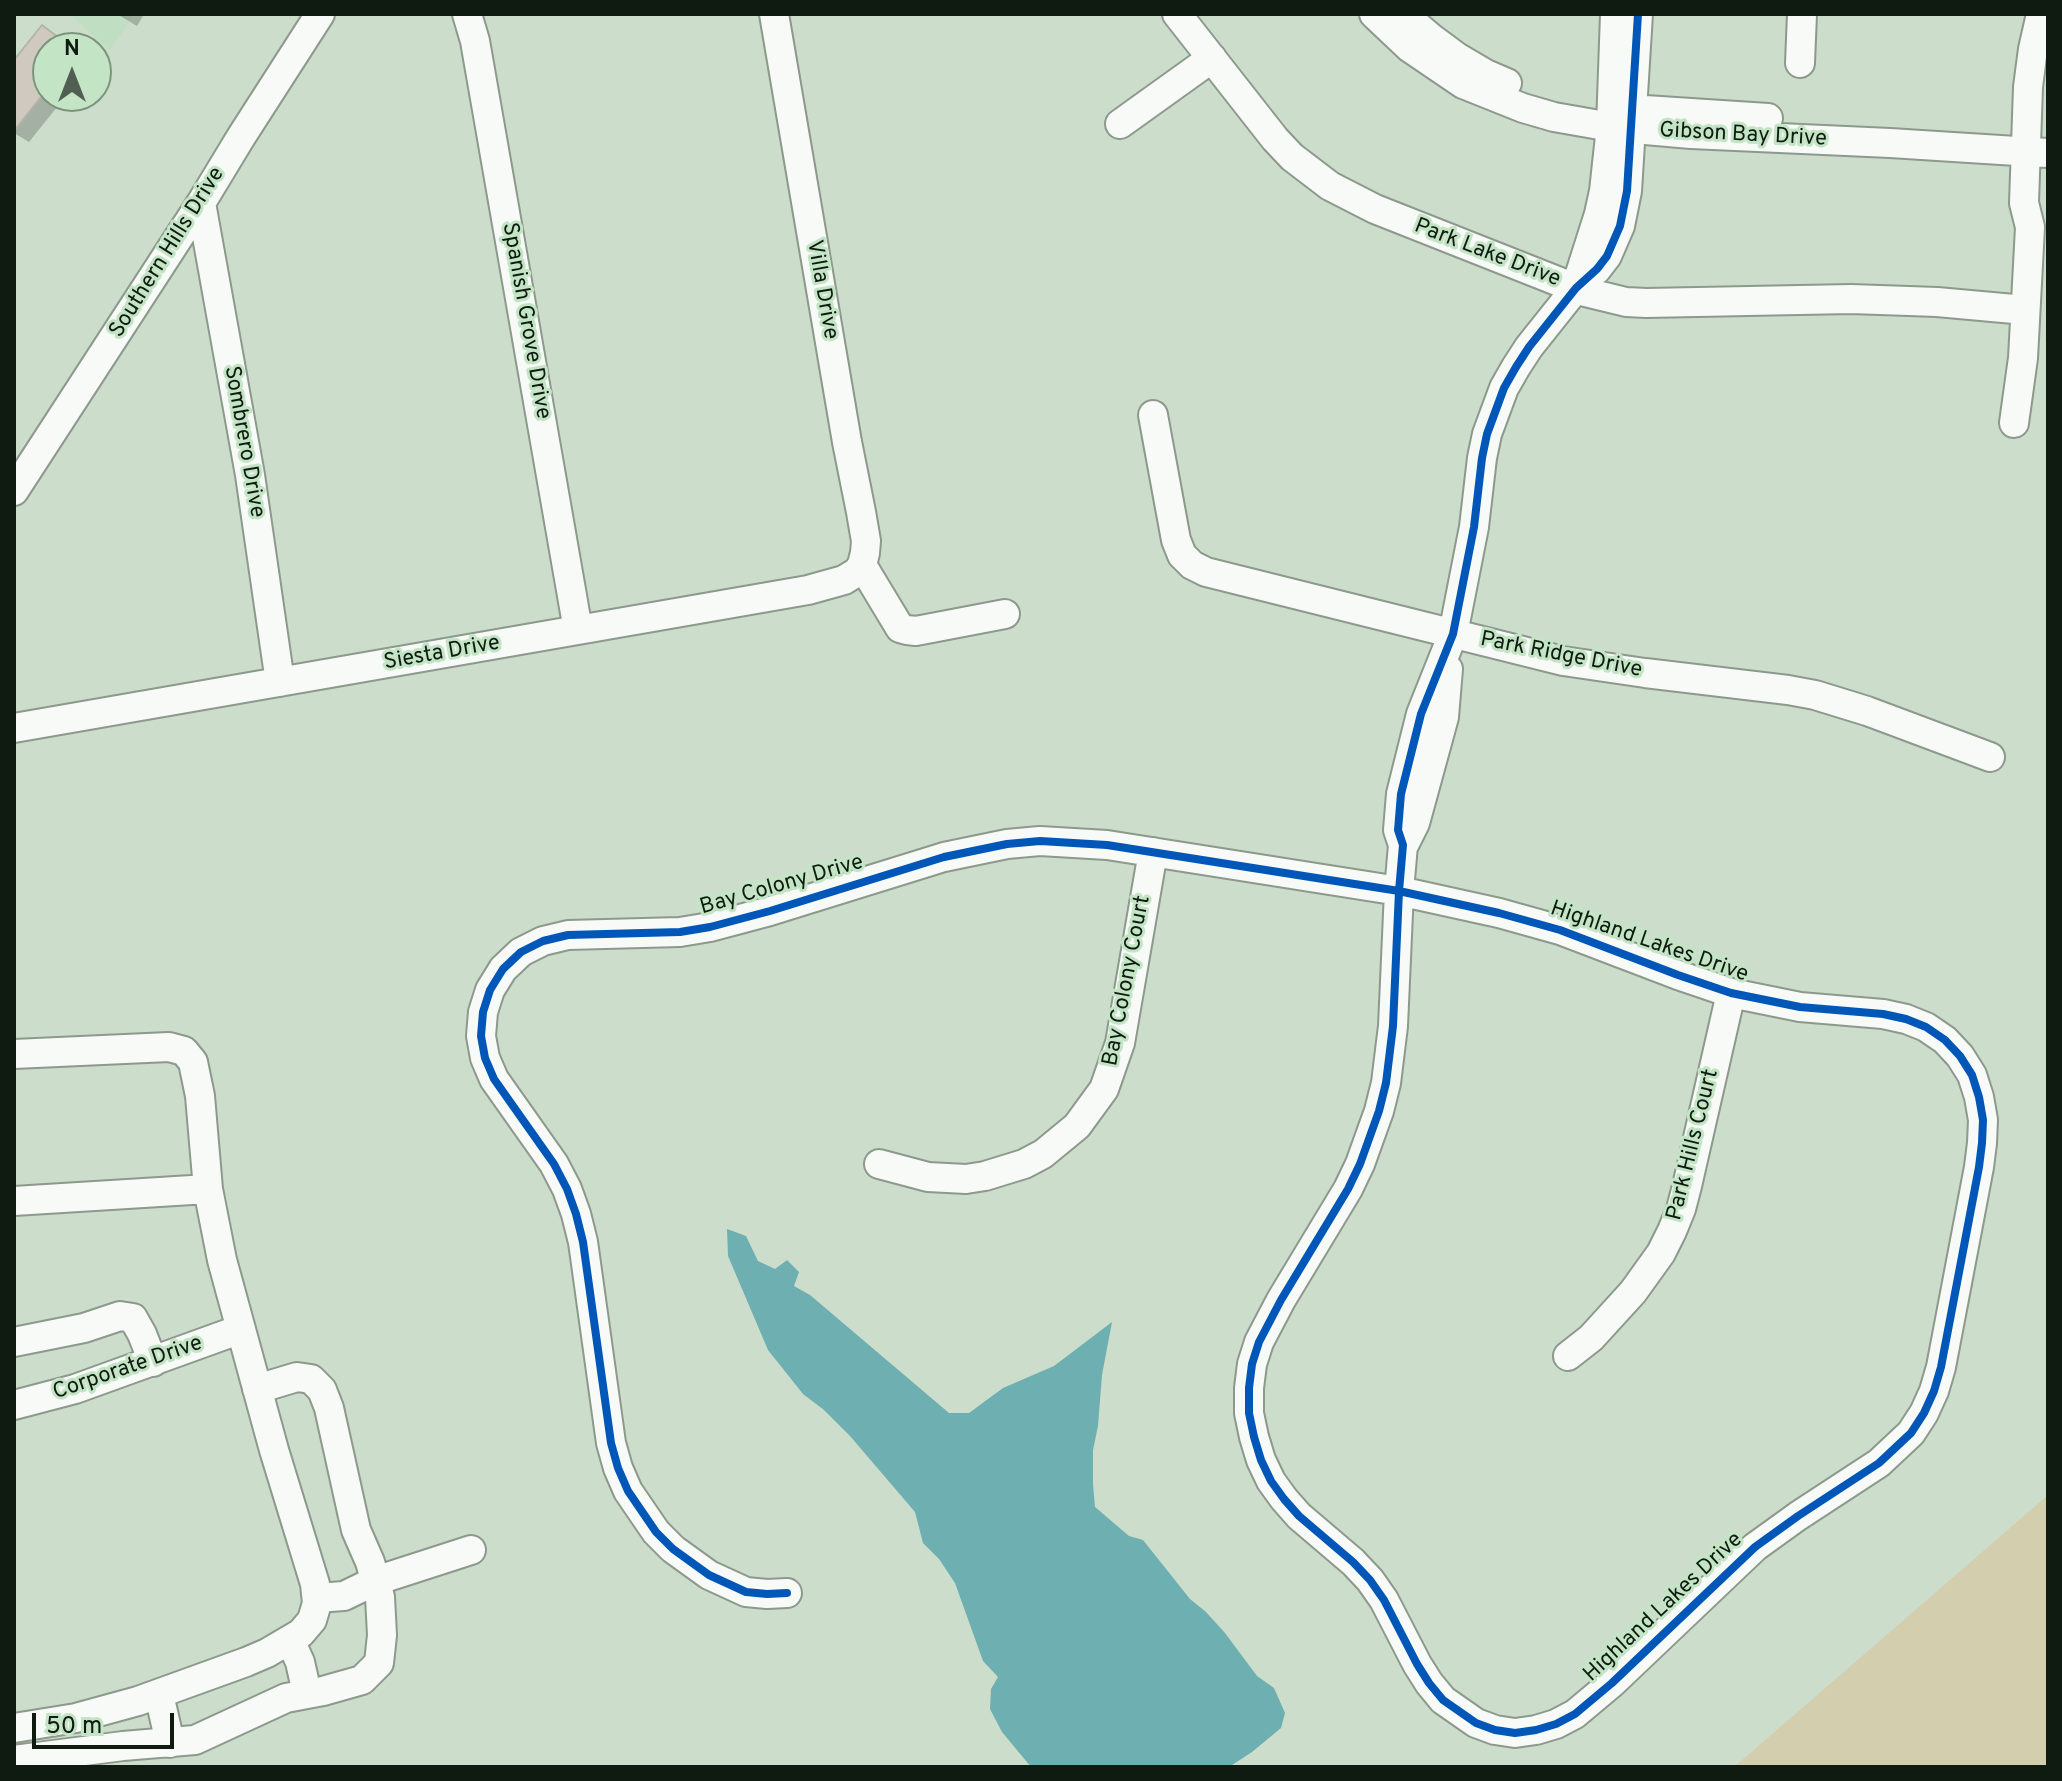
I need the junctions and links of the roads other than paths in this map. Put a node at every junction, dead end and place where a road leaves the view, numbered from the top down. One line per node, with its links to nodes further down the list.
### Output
1 (320, 14): 16 (street, Southern Hills Drive)
2 (467, 14): 24 (street, Spanish Grove Drive)
3 (774, 14): 22 (street, Villa Drive)
4 (1177, 14): 11 (street, Park Lake Drive)
5 (1374, 14): 13 (street, Gibson Bay Drive)
6 (1403, 14): 13 (street, Gibson Bay Drive)
7 (1615, 14): 13 (street)
8 (1638, 14): 13 (street)
9 (1802, 14): 12 (street)
10 (2041, 14): 15 (street)
11 (1212, 58): 14 (street); 17 (street, Park Lake Drive)
12 (1800, 63)
13 (1621, 118): 15 (street, Gibson Bay Drive); 17 (street, Highland Lakes Drive)
14 (1120, 124)
15 (2039, 142): 18 (street)
16 (201, 203): 21 (street, Southern Hills Drive); 26 (street, Sombrero Drive)
17 (1576, 288): 18 (street, Park Lake Drive); 25 (street, Highland Lakes Drive)
18 (2025, 310): 20 (street)
19 (1153, 415): 25 (street, Park Ridge Drive)
20 (2014, 423)
21 (14, 491)
22 (862, 565): 23 (street); 24 (street, Siesta Drive)
23 (1005, 614)
24 (578, 630): 26 (street, Siesta Drive)
25 (1453, 634): 28 (street, Park Ridge Drive); 30 (street, Highland Lakes Drive)
26 (280, 682): 27 (street, Siesta Drive)
27 (14, 728)
28 (1990, 757)
29 (1153, 852): 30 (street, Bay Colony Drive); 33 (street, Bay Colony Court); 44 (street, Bay Colony Drive)
30 (1399, 891): 31 (street, Highland Lakes Drive); 31 (street, Highland Lakes Drive)
31 (1731, 993): 38 (street, Park Hills Court)
32 (14, 1054): 34 (street)
33 (879, 1164)
34 (208, 1189): 35 (street); 36 (street)
35 (14, 1201)
36 (241, 1329): 39 (street, Corporate Drive); 40 (street)
37 (14, 1342): 39 (street)
38 (1568, 1356)
39 (153, 1362): 41 (street, Corporate Drive)
40 (257, 1389): 43 (street); 45 (street)
41 (14, 1405)
42 (471, 1550): 43 (street)
43 (375, 1581): 45 (street); 47 (street)
44 (787, 1593)
45 (317, 1598): 46 (street)
46 (290, 1640): 47 (street); 48 (street)
47 (307, 1693): 50 (street)
48 (159, 1694): 49 (street); 50 (street)
49 (14, 1728)
50 (170, 1743): 51 (street)
51 (110, 1758): 52 (street)
52 (14, 1760)

